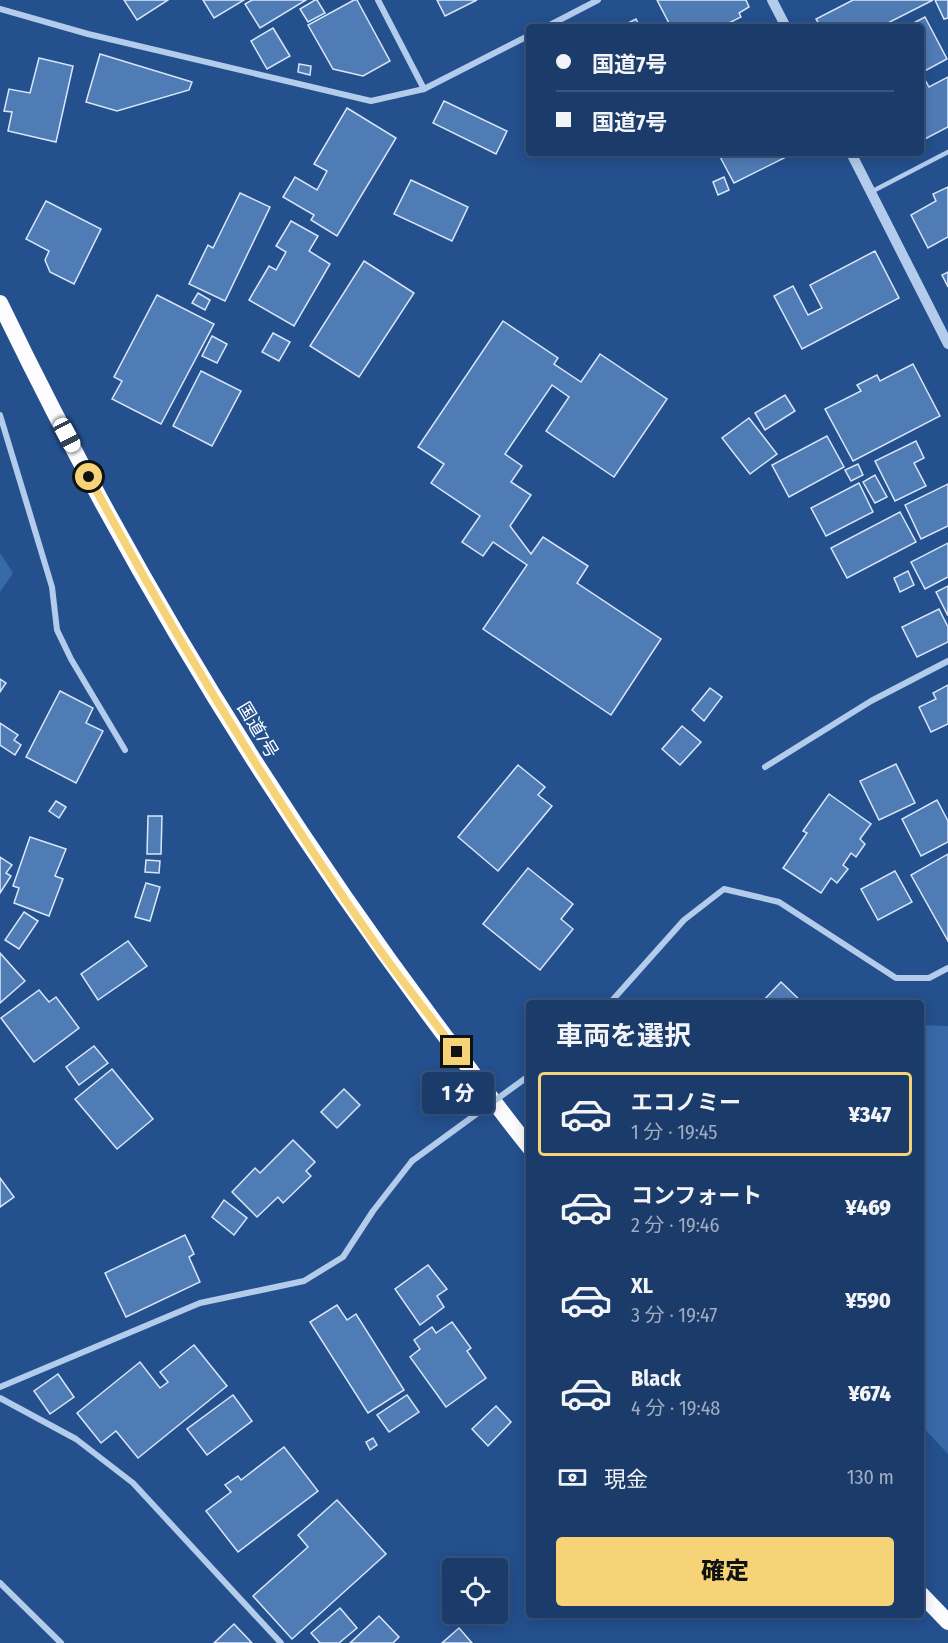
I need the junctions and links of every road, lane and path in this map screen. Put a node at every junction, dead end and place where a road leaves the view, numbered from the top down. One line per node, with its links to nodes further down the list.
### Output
1 (378, 0): 8 (street)
2 (598, 0): 5 (street)
3 (772, 0): 6 (street)
4 (0, 9): 8 (street)
5 (552, 24)
6 (784, 24)
7 (526, 37): 8 (street)
8 (424, 89)
9 (948, 152): 11 (lane)
10 (853, 156): 11 (street)
11 (871, 192): 14 (street)
12 (0, 303): 13 (street); 22 (highway, 国道7号)
13 (0, 322)
14 (948, 344)
15 (0, 415): 17 (street)
16 (948, 661): 18 (street)
17 (125, 750)
18 (765, 768)
19 (948, 968): 20 (street)
20 (613, 1000)
21 (526, 1078): 23 (street, bridge)
22 (526, 1143)
23 (0, 1387)
24 (0, 1398): 29 (street)
25 (0, 1583): 28 (street)
26 (924, 1597): 27 (highway)
27 (948, 1622)
28 (61, 1643)
29 (281, 1643)

